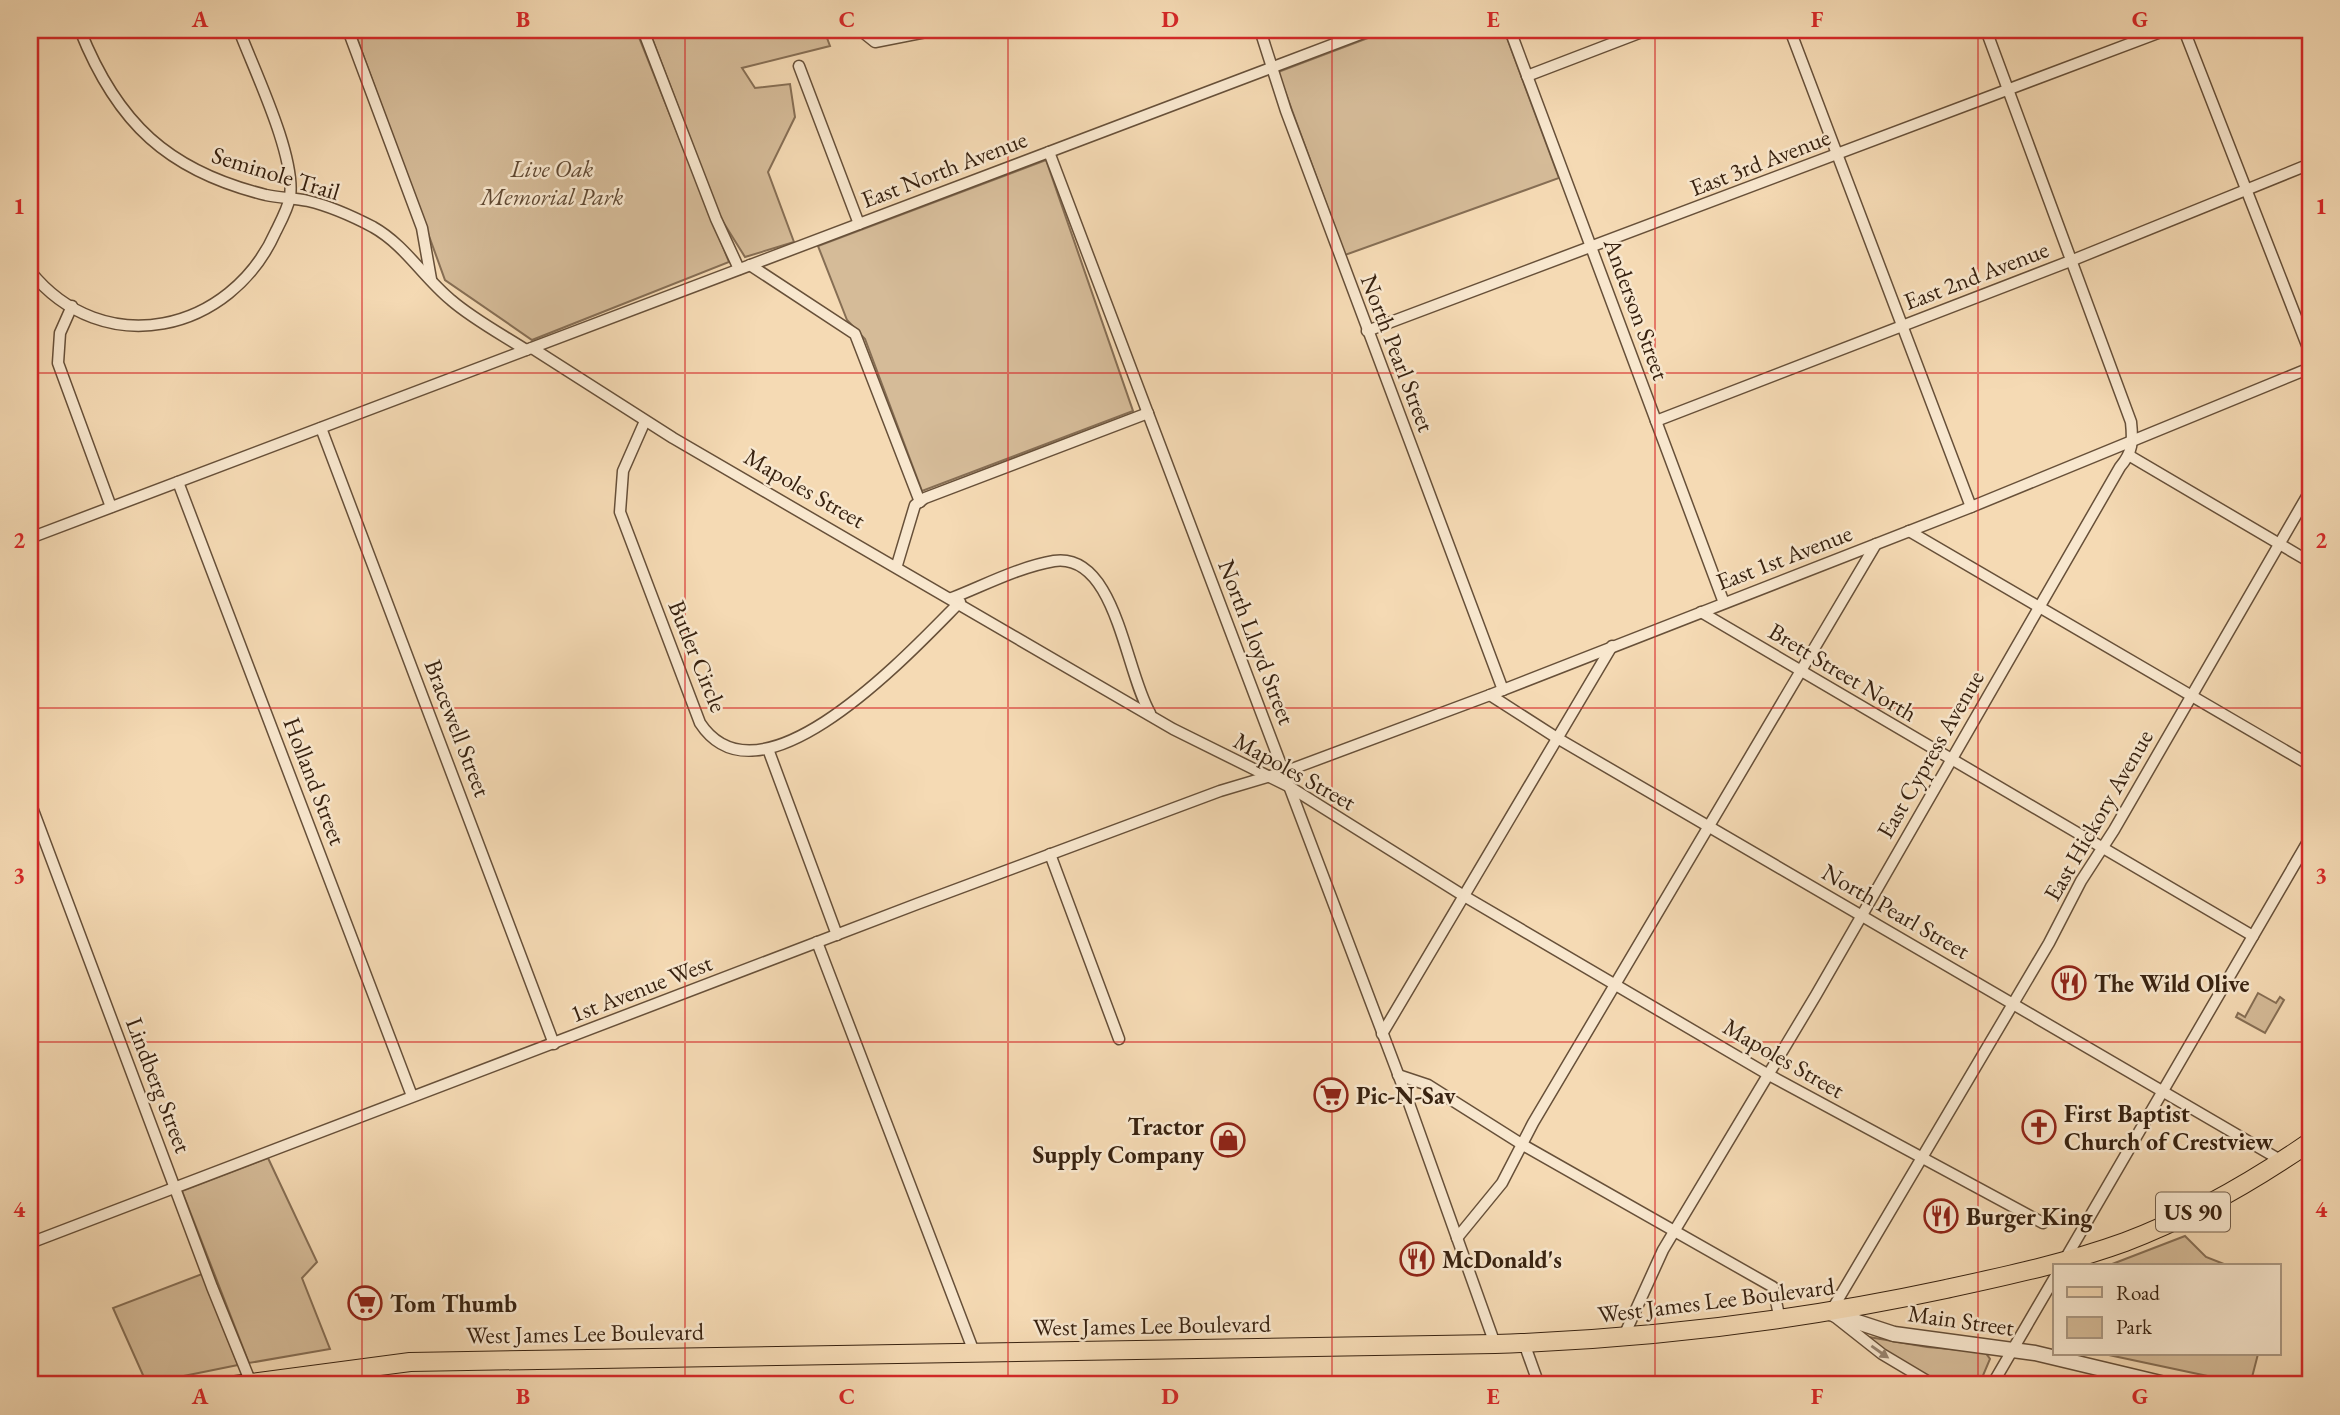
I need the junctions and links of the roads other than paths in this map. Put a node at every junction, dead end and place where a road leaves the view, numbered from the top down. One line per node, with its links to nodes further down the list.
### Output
1 (80, 30): 23 (street, Seminole Trail)
2 (239, 30): 23 (street)
3 (348, 30): 29 (street)
4 (642, 30): 27 (street)
5 (860, 30): 6 (street)
6 (936, 30)
7 (1260, 30): 16 (street, North Pearl Street)
8 (1371, 30): 16 (street, East North Avenue)
9 (1510, 30): 17 (street, Anderson Street)
10 (1647, 30): 17 (street)
11 (1790, 30): 20 (street)
12 (1986, 30): 18 (street)
13 (2166, 30): 18 (street, East 3rd Avenue)
14 (2184, 30): 22 (street)
15 (799, 66): 24 (street)
16 (1271, 67): 19 (street, East North Avenue); 32 (street, North Pearl Street)
17 (1527, 76): 25 (street, Anderson Street)
18 (2008, 89): 20 (street, East 3rd Avenue); 26 (street)
19 (1049, 152): 24 (street, East North Avenue); 36 (street, North Lloyd Street)
20 (1839, 155): 25 (street, East 3rd Avenue); 31 (street)
21 (2310, 164): 22 (street, East 2nd Avenue)
22 (2246, 189): 26 (street, East 2nd Avenue); 34 (street)
23 (290, 198): 29 (street, Seminole Trail); 30 (street)
24 (859, 224): 27 (street, East North Avenue)
25 (1591, 247): 32 (street, East 3rd Avenue); 38 (street, Anderson Street)
26 (2073, 260): 31 (street, East 2nd Avenue); 40 (street)
27 (745, 267): 33 (street, East North Avenue); 44 (street)
28 (30, 271): 30 (street)
29 (431, 279): 33 (street, Seminole Trail)
30 (72, 306): 45 (street)
31 (1902, 326): 38 (street, East 2nd Avenue); 46 (street)
32 (1367, 331): 59 (street, North Pearl Street)
33 (529, 349): 37 (street, Mapoles Street); 39 (street, East North Avenue)
34 (2310, 353)
35 (2310, 368): 40 (street, East 1st Avenue)
36 (1147, 413): 44 (street); 67 (street, North Lloyd Street)
37 (645, 421): 52 (street, Mapoles Street); 64 (street, Butler Circle)
38 (1656, 421): 54 (street, Anderson Street)
39 (321, 428): 42 (street, East North Avenue); 84 (street, Bracewell Street)
40 (2133, 442): 41 (street); 46 (street, East 1st Avenue)
41 (2130, 456): 50 (street); 55 (street, East Cypress Avenue)
42 (178, 482): 45 (street, East North Avenue); 88 (street, Holland Street)
43 (2310, 491): 50 (street, East Hickory Avenue)
44 (920, 502): 52 (street)
45 (111, 507): 48 (street, East North Avenue)
46 (1970, 507): 47 (street, East 1st Avenue)
47 (1909, 531): 49 (street, East 1st Avenue); 55 (street)
48 (30, 538)
49 (1876, 544): 54 (street, East 1st Avenue); 58 (street)
50 (2280, 544): 51 (street); 61 (street, East Hickory Avenue)
51 (2310, 562)
52 (897, 565): 53 (street, Mapoles Street)
53 (956, 600): 62 (street, Mapoles Street); 62 (street); 64 (street, Butler Circle)
54 (1724, 603): 56 (street, East 1st Avenue)
55 (2039, 608): 61 (street); 65 (street, East Cypress Avenue)
56 (1701, 612): 57 (street, East 1st Avenue); 58 (street, Brett Street North)
57 (1612, 646): 59 (street, East 1st Avenue); 63 (street)
58 (1801, 671): 65 (street, Brett Street North); 71 (street)
59 (1503, 690): 60 (street, East 1st Avenue)
60 (1490, 695): 63 (street, North Pearl Street); 67 (street, East 1st Avenue)
61 (2192, 696): 66 (street); 73 (street, East Hickory Avenue)
62 (1152, 717): 68 (street, Mapoles Street)
63 (1558, 738): 71 (street, North Pearl Street); 75 (street)
64 (768, 749): 77 (street)
65 (1952, 760): 73 (street, Brett Street North); 76 (street, East Cypress Avenue)
66 (2310, 765)
67 (1284, 772): 68 (street, East 1st Avenue); 69 (street, North Lloyd Street)
68 (1269, 776): 69 (street, Mapoles Street); 74 (street, 1st Avenue West)
69 (1290, 787): 75 (street, Mapoles Street); 82 (street, North Lloyd Street)
70 (30, 802): 93 (street, Lindberg Street)
71 (1710, 826): 76 (street, North Pearl Street); 80 (street)
72 (2310, 838): 78 (street)
73 (2102, 848): 78 (street, Brett Street North); 81 (street, East Hickory Avenue)
74 (1050, 854): 77 (street, 1st Avenue West); 83 (street)
75 (1464, 896): 80 (street, Mapoles Street); 82 (street)
76 (1862, 915): 81 (street, North Pearl Street); 86 (street, East Cypress Avenue)
77 (837, 934): 79 (street, 1st Avenue West)
78 (2253, 936): 87 (street)
79 (817, 942): 84 (street, 1st Avenue West); 107 (street)
80 (1615, 985): 86 (street, Mapoles Street); 90 (street)
81 (2013, 1004): 87 (street, North Pearl Street); 91 (street, East Hickory Avenue)
82 (1382, 1034): 85 (street, North Lloyd Street)
83 (1119, 1040)
84 (554, 1044): 88 (street, 1st Avenue West)
85 (1398, 1075): 90 (street); 96 (street, North Lloyd Street)
86 (1769, 1075): 91 (street, Mapoles Street); 95 (street, East Cypress Avenue)
87 (2162, 1092): 92 (street, North Pearl Street); 98 (street)
88 (412, 1096): 93 (street, 1st Avenue West)
89 (2310, 1142): 92 (main road, US 90)
90 (1523, 1145): 95 (street); 96 (street)
91 (1922, 1160): 94 (street, Mapoles Street); 101 (street, East Hickory Avenue)
92 (2282, 1161): 98 (main road, US 90)
93 (175, 1187): 97 (street, 1st Avenue West); 108 (street, Lindberg Street)
94 (2043, 1223)
95 (1675, 1231): 102 (street); 103 (street, East Cypress Avenue)
96 (1457, 1238): 105 (street, North Lloyd Street)
97 (30, 1244)
98 (2063, 1263)
99 (2053, 1265): 101 (main road, West James Lee Boulevard / US 90)
100 (2053, 1280): 106 (street)
101 (1830, 1313): 102 (main road, West James Lee Boulevard / US 90); 106 (street, Main Street); 110 (street, one-way to 110)
102 (1780, 1320): 103 (main road, West James Lee Boulevard / US 90)
103 (1623, 1338): 104 (main road, West James Lee Boulevard / US 90)
104 (1524, 1343): 105 (main road, West James Lee Boulevard / US 90); 109 (street)
105 (1495, 1344): 107 (main road, West James Lee Boulevard / US 90)
106 (2012, 1350): 111 (street); 112 (street, Main Street)
107 (974, 1352): 108 (main road, West James Lee Boulevard / US 90)
108 (243, 1384)
109 (1539, 1385)
110 (1934, 1385)
111 (1992, 1385)
112 (2169, 1385)

